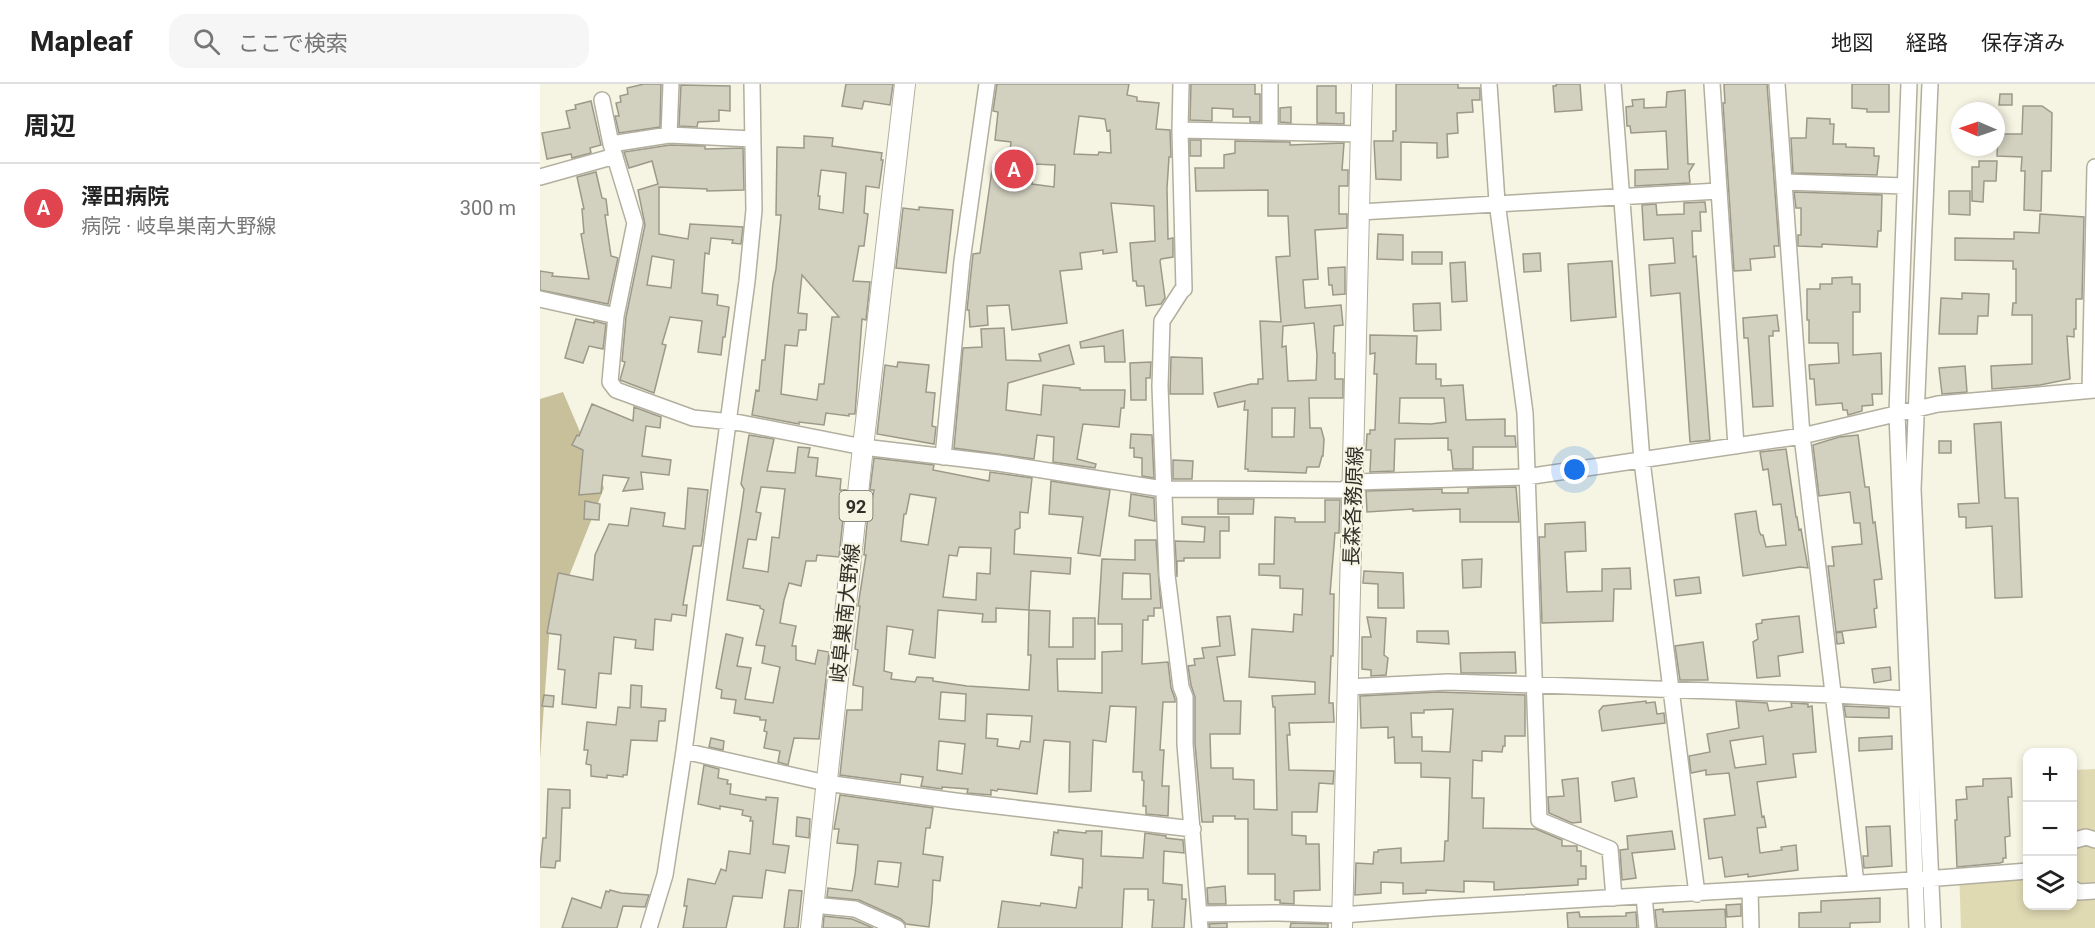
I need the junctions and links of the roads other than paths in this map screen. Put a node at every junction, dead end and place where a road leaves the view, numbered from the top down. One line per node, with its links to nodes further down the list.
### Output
1 (671, 84): 18 (street)
2 (752, 84): 19 (street)
3 (905, 84): 37 (main road, 岐阜巣南大野線 / 92)
4 (987, 84): 38 (street)
5 (1181, 84): 15 (street)
6 (1269, 84): 16 (street)
7 (1362, 84): 17 (main road, 長森各務原線)
8 (1489, 84): 27 (street)
9 (1613, 84): 26 (street)
10 (1712, 84): 25 (street)
11 (1777, 84): 23 (street)
12 (1909, 84): 24 (street)
13 (1930, 84): 32 (street)
14 (602, 100): 20 (street)
15 (1180, 130): 16 (street); 42 (street)
16 (1270, 132): 17 (street)
17 (1362, 134): 28 (main road, 長森各務原線)
18 (669, 135): 19 (street); 20 (street)
19 (753, 139): 34 (street)
20 (613, 150): 22 (street); 30 (street)
21 (2095, 167): 31 (street)
22 (540, 177)
23 (1784, 182): 24 (street); 35 (street)
24 (1905, 186): 33 (street)
25 (1718, 191): 26 (street); 36 (street)
26 (1622, 197): 27 (street); 39 (street)
27 (1497, 202): 28 (street); 40 (street)
28 (1360, 212): 41 (main road, 長森各務原線)
29 (540, 299): 30 (street)
30 (615, 316): 34 (street)
31 (2093, 390): 32 (street)
32 (1915, 408): 33 (street); 54 (street)
33 (1897, 413): 35 (street); 47 (street)
34 (729, 423): 37 (street); 48 (street)
35 (1802, 436): 36 (street); 46 (street)
36 (1736, 446): 39 (street)
37 (863, 447): 38 (street); 49 (main road, 岐阜巣南大野線 / 92)
38 (943, 457): 42 (street)
39 (1642, 461): 40 (street); 45 (street)
40 (1526, 477): 41 (street); 43 (street)
41 (1354, 482): 42 (street); 44 (main road, 長森各務原線)
42 (1163, 489): 50 (street)
43 (1534, 684): 44 (street); 45 (street); 62 (street)
44 (1347, 687): 65 (main road, 長森各務原線)
45 (1671, 690): 46 (street); 60 (street)
46 (1833, 695): 47 (street); 56 (street)
47 (1907, 699): 55 (street)
48 (684, 751): 49 (street); 66 (street)
49 (826, 783): 50 (street); 63 (main road, 岐阜巣南大野線 / 92)
50 (1193, 829): 64 (street)
51 (2077, 840): 52 (street)
52 (2095, 840)
53 (2023, 871): 54 (street)
54 (1931, 879): 55 (street); 72 (street)
55 (1913, 880): 56 (street); 71 (street)
56 (1856, 884): 57 (street)
57 (1750, 890): 60 (street); 70 (street)
58 (2077, 891): 59 (street)
59 (2095, 891)
60 (1697, 894): 61 (street)
61 (1644, 896): 62 (street); 69 (street)
62 (1614, 898): 65 (street)
63 (813, 905): 67 (main road, 岐阜巣南大野線 / 92); 68 (street)
64 (1199, 921): 65 (street)
65 (1342, 921)
66 (649, 928)
67 (811, 928)
68 (897, 928)
69 (1647, 928)
70 (1752, 928)
71 (1917, 928)
72 (1933, 928)

